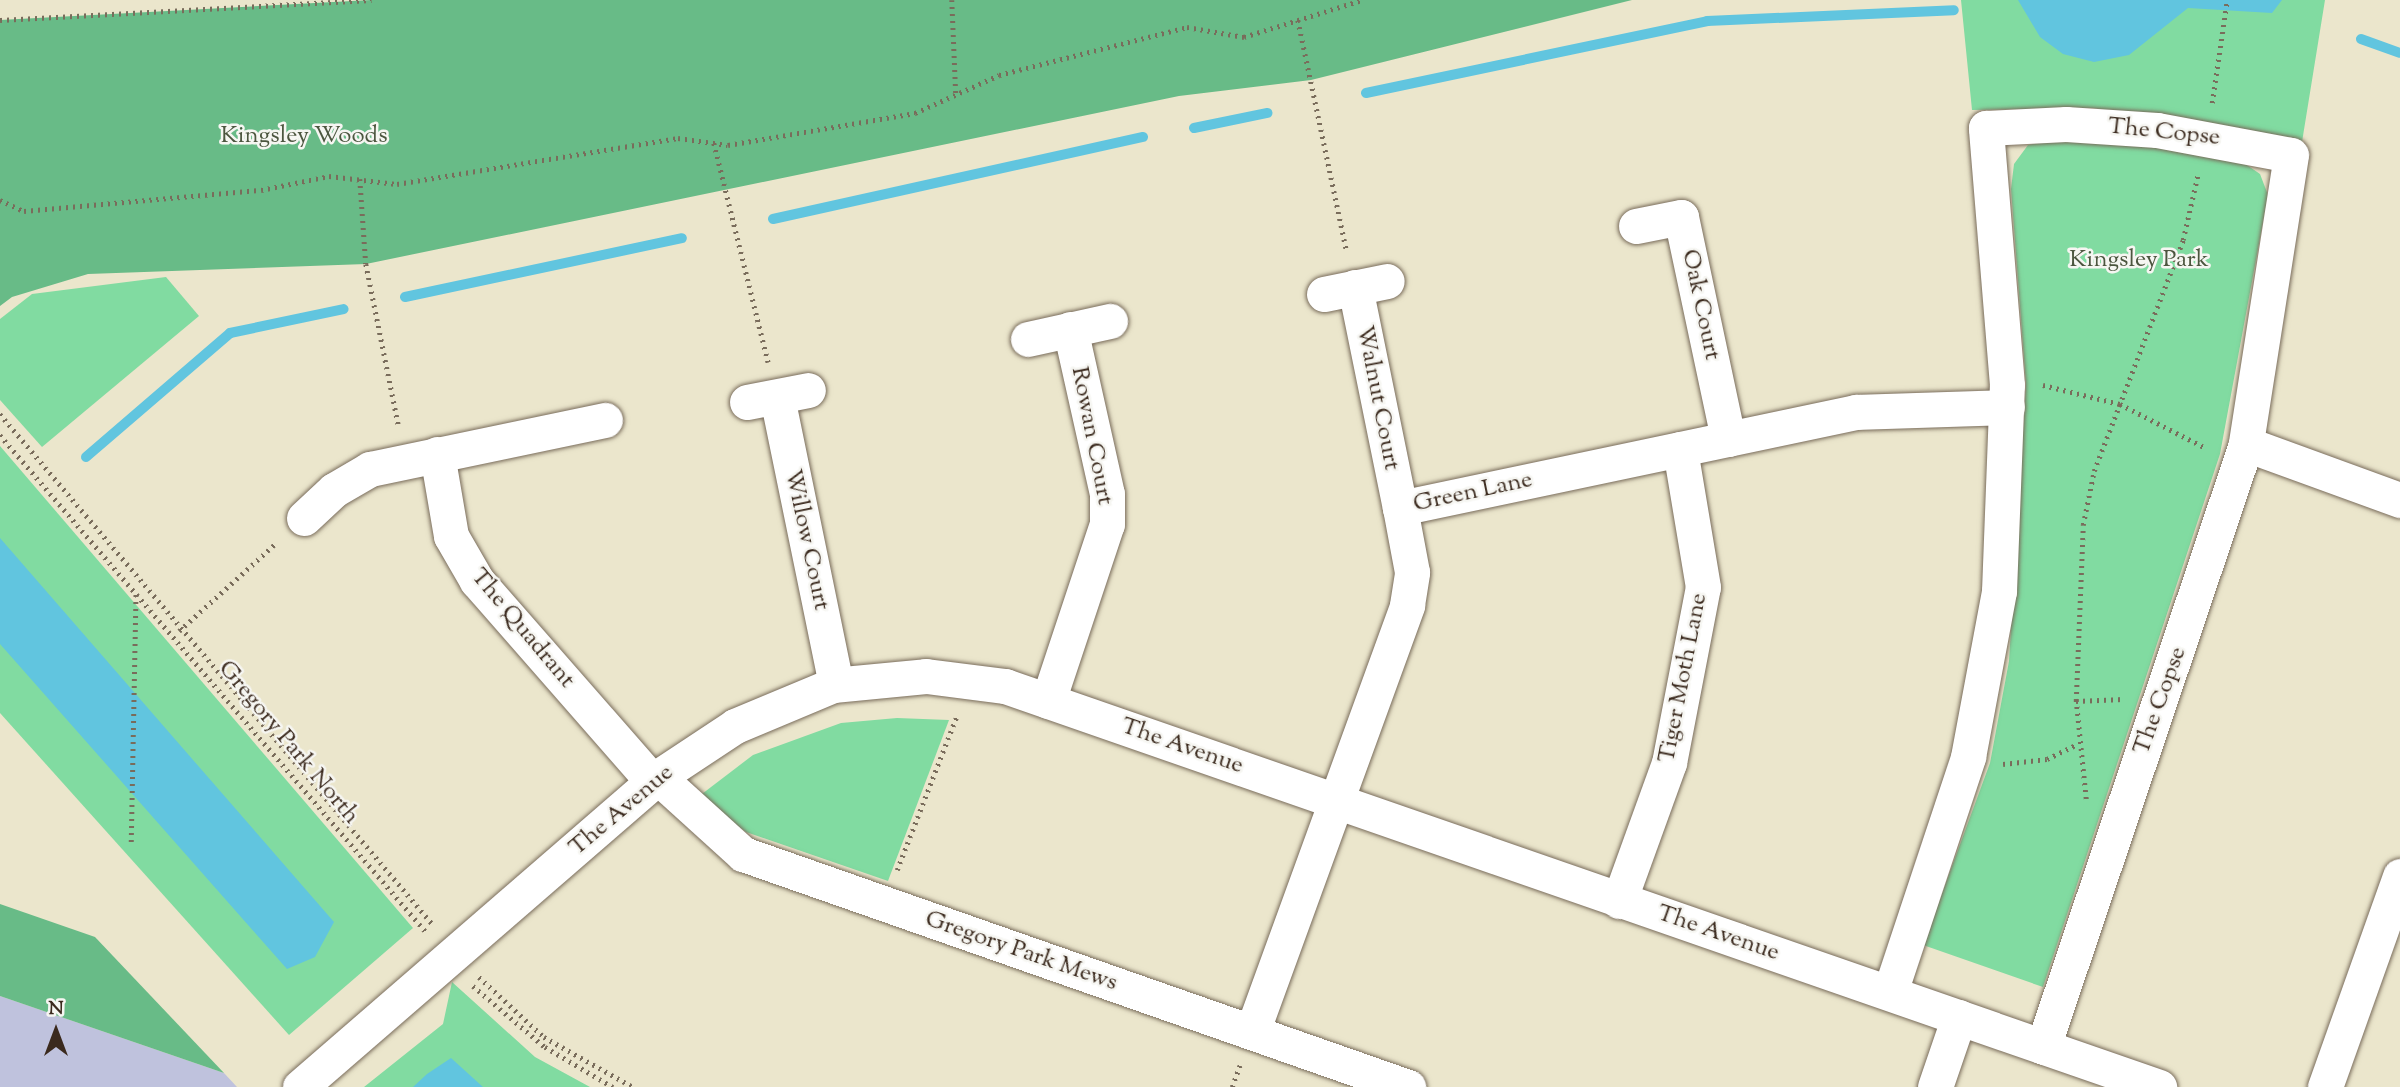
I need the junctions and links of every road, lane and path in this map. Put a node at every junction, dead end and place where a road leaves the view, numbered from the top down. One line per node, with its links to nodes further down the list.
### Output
1 (371, 0): 5 (path)
2 (952, 0): 7 (path)
3 (1362, 0): 6 (path)
4 (2227, 0): 8 (path)
5 (0, 20)
6 (1298, 20): 7 (path); 13 (path)
7 (956, 94): 9 (path)
8 (2206, 137): 18 (street, The Copse); 19 (path); 25 (street, The Copse)
9 (714, 143): 10 (path); 17 (path)
10 (360, 180): 11 (path); 26 (path)
11 (0, 200)
12 (1636, 226): 23 (street, Oak Court)
13 (1355, 287): 28 (street, Walnut Court)
14 (1110, 321): 15 (street)
15 (1070, 329): 16 (street); 34 (street, Rowan Court)
16 (1028, 339)
17 (777, 396): 33 (street, Willow Court)
18 (2007, 396): 19 (path); 23 (street, Green Lane); 36 (street, The Copse)
19 (2120, 404): 25 (path); 35 (path)
20 (0, 414): 31 (path)
21 (606, 421): 26 (street)
22 (0, 435): 30 (path, Gregory Park North)
23 (1727, 439): 24 (street, Green Lane)
24 (1680, 449): 28 (street, Green Lane); 42 (street, Tiger Moth Lane)
25 (2244, 452): 27 (street); 50 (street, The Copse)
26 (421, 457): 29 (street); 37 (street, The Quadrant)
27 (2400, 500)
28 (1400, 509): 38 (street, Green Lane)
29 (304, 519): 31 (path)
30 (136, 590): 40 (path); 44 (path, Gregory Park North)
31 (179, 631): 45 (path)
32 (971, 680): 33 (street, The Avenue); 34 (street, The Avenue); 43 (path)
33 (836, 684): 37 (street, The Avenue)
34 (1048, 701): 38 (street, The Avenue)
35 (2078, 744): 36 (path); 39 (path)
36 (1968, 757): 46 (street, The Copse)
37 (655, 779): 43 (street, Gregory Park Mews); 45 (street, The Avenue)
38 (1334, 800): 42 (street, The Avenue); 49 (street, Green Lane)
39 (2086, 804)
40 (131, 842)
41 (2400, 876): 57 (street)
42 (1619, 901): 46 (street, The Avenue)
43 (885, 904): 49 (street, Gregory Park Mews)
44 (415, 918)
45 (456, 952): 51 (street, The Avenue); 53 (path)
46 (1890, 992): 48 (street, The Avenue)
47 (490, 1004): 52 (path)
48 (1959, 1017): 50 (street, The Avenue); 55 (street)
49 (1252, 1032): 54 (street, Gregory Park Mews)
50 (2043, 1047): 56 (street, The Avenue)
51 (300, 1087)
52 (613, 1087)
53 (633, 1087)
54 (1408, 1087)
55 (1935, 1087)
56 (2159, 1087)
57 (2325, 1087)

